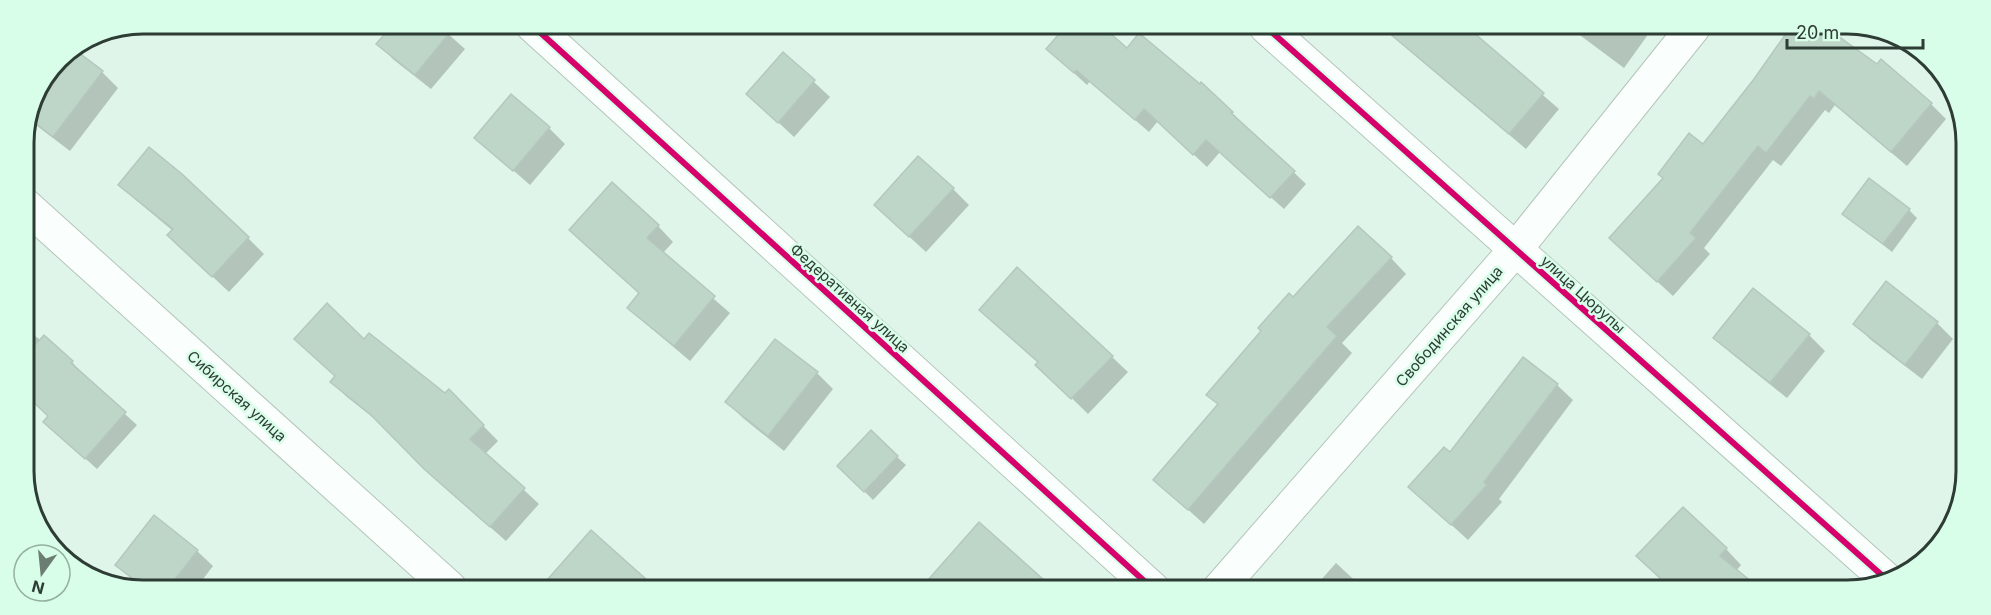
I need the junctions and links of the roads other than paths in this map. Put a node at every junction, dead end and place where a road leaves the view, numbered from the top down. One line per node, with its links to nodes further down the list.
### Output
1 (542, 34): 8 (street, Федеративная улица)
2 (1274, 34): 5 (street, улица Цюрупы)
3 (1688, 34): 5 (street, Свободинская улица)
4 (35, 214): 7 (street, Сибирская улица)
5 (1515, 250): 6 (street, улица Цюрупы); 9 (street, Свободинская улица)
6 (1881, 575)
7 (441, 580)
8 (1143, 580)
9 (1227, 580)

